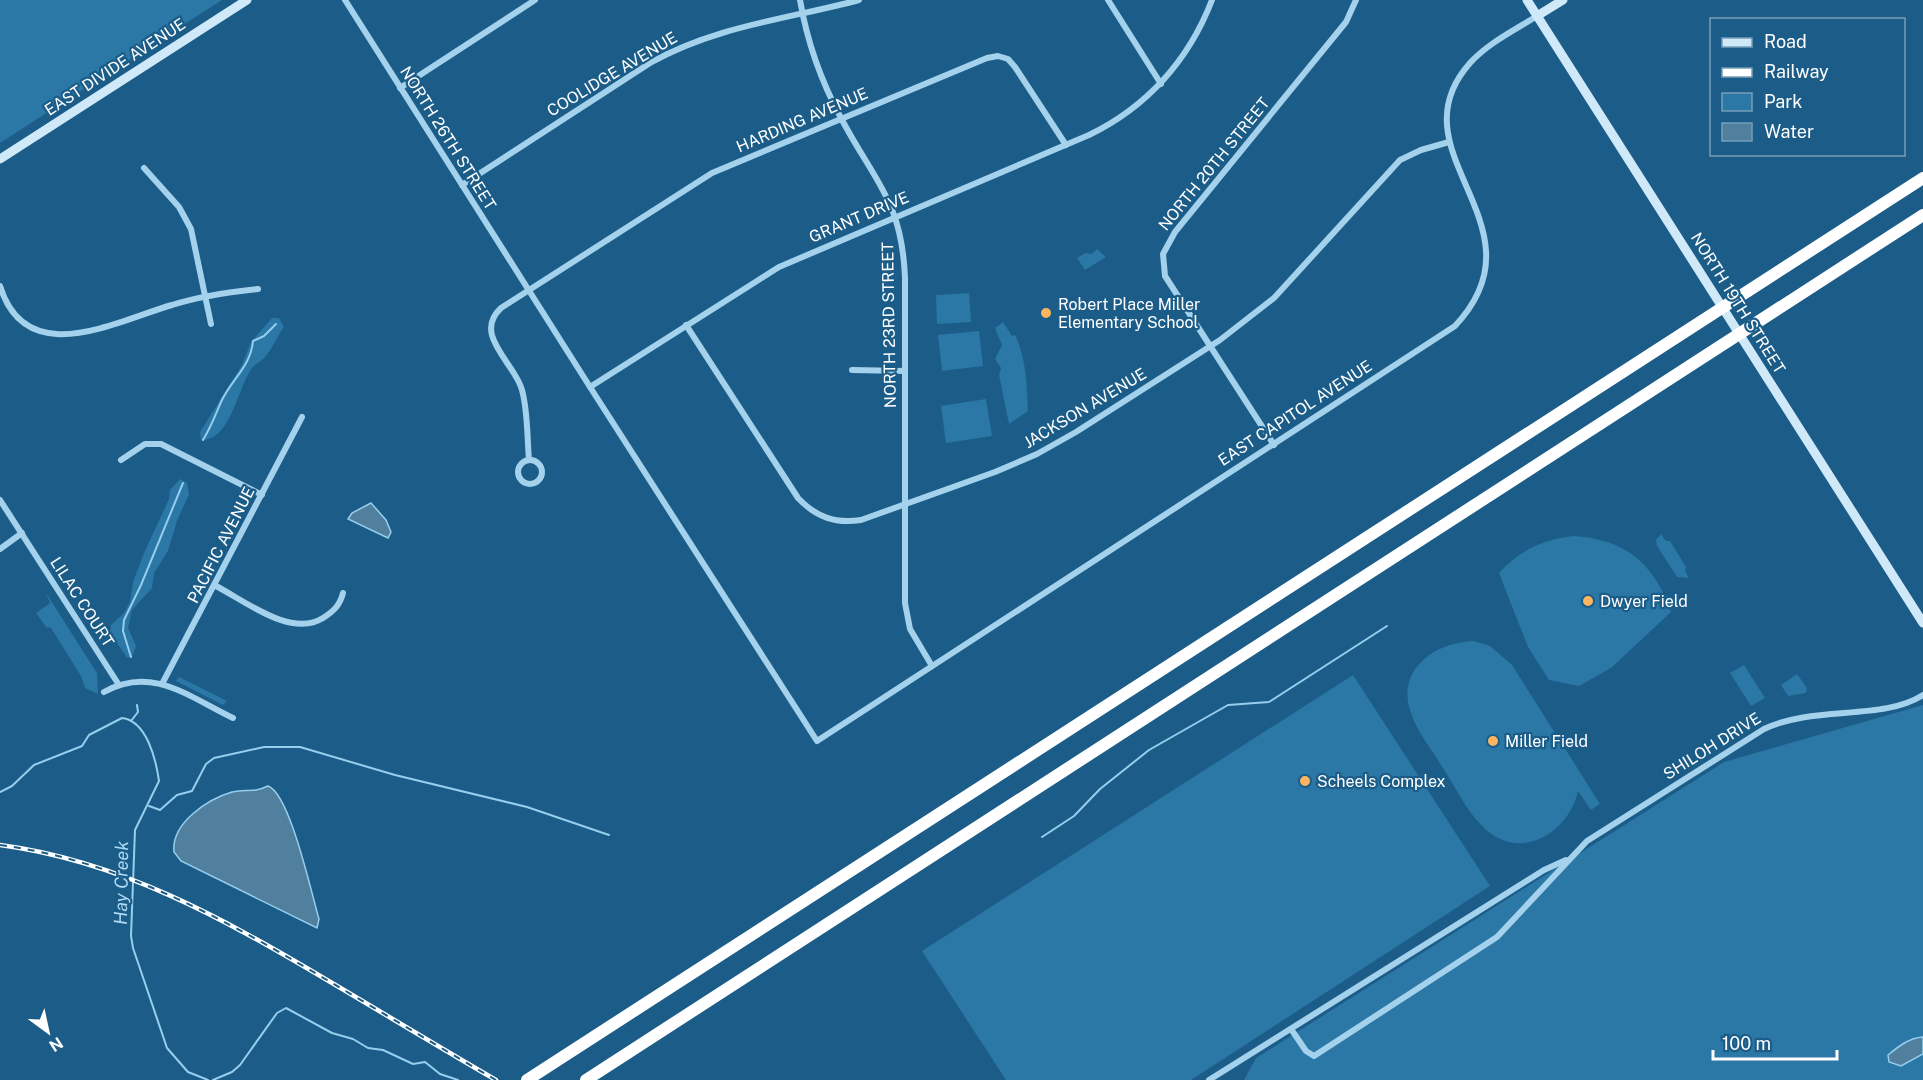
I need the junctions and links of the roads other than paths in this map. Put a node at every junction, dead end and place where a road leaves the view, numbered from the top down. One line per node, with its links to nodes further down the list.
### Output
1 (247, 0): 18 (street, EAST DIVIDE AVENUE)
2 (345, 0): 14 (street, NORTH 26TH STREET)
3 (535, 0): 14 (street)
4 (800, 0): 11 (street, NORTH 23RD STREET)
5 (859, 0): 11 (street, COOLIDGE AVENUE)
6 (1108, 0): 13 (street)
7 (1212, 0): 13 (street, GRANT DRIVE)
8 (1356, 0): 30 (street, NORTH 20TH STREET)
9 (1527, 0): 12 (street, NORTH 19TH STREET)
10 (1563, 0): 12 (street, EAST CAPITOL AVENUE)
11 (802, 13): 15 (street, NORTH 23RD STREET); 21 (street, COOLIDGE AVENUE)
12 (1537, 16): 16 (street, EAST CAPITOL AVENUE); 45 (street, NORTH 19TH STREET)
13 (1161, 84): 17 (street, GRANT DRIVE)
14 (400, 88): 21 (street, NORTH 26TH STREET)
15 (841, 119): 17 (street, HARDING AVENUE); 23 (street, NORTH 23RD STREET); 26 (street, HARDING AVENUE)
16 (1449, 142): 30 (street, JACKSON AVENUE); 35 (street, EAST CAPITOL AVENUE)
17 (1066, 145): 23 (street, GRANT DRIVE)
18 (0, 159)
19 (144, 168): 27 (street)
20 (1923, 178): 54 (highway)
21 (462, 185): 26 (street, NORTH 26TH STREET)
22 (1923, 215): 55 (highway)
23 (896, 216): 29 (street, GRANT DRIVE); 32 (street, NORTH 23RD STREET)
24 (0, 285): 27 (street)
25 (258, 289): 27 (street)
26 (529, 290): 33 (street); 37 (street, HARDING AVENUE)
27 (206, 296): 28 (street)
28 (211, 324)
29 (686, 325): 33 (street, GRANT DRIVE); 40 (street, JACKSON AVENUE)
30 (1210, 346): 35 (street, NORTH 20TH STREET); 40 (street, JACKSON AVENUE)
31 (852, 370): 32 (street)
32 (905, 371): 40 (street, NORTH 23RD STREET)
33 (590, 387): 46 (street, EAST CAPITOL AVENUE)
34 (302, 417): 38 (street, PACIFIC AVENUE)
35 (1274, 445): 46 (street, EAST CAPITOL AVENUE)
36 (121, 460): 38 (street)
37 (529, 460)
38 (262, 495): 43 (street, PACIFIC AVENUE)
39 (0, 500): 41 (street, LILAC COURT)
40 (904, 505): 46 (street, NORTH 23RD STREET)
41 (22, 533): 42 (street); 48 (street, LILAC COURT)
42 (0, 549)
43 (216, 586): 44 (street); 47 (street, PACIFIC AVENUE)
44 (343, 593)
45 (1923, 623)
46 (932, 666)
47 (162, 684): 48 (street); 51 (street)
48 (119, 685): 49 (street)
49 (104, 692)
50 (1923, 695): 52 (street, SHILOH DRIVE)
51 (233, 718)
52 (1569, 858): 53 (street, SHILOH DRIVE); 53 (street, SHILOH DRIVE)
53 (1291, 1029): 56 (street, SHILOH DRIVE)
54 (533, 1077)
55 (586, 1080)
56 (1209, 1080)

